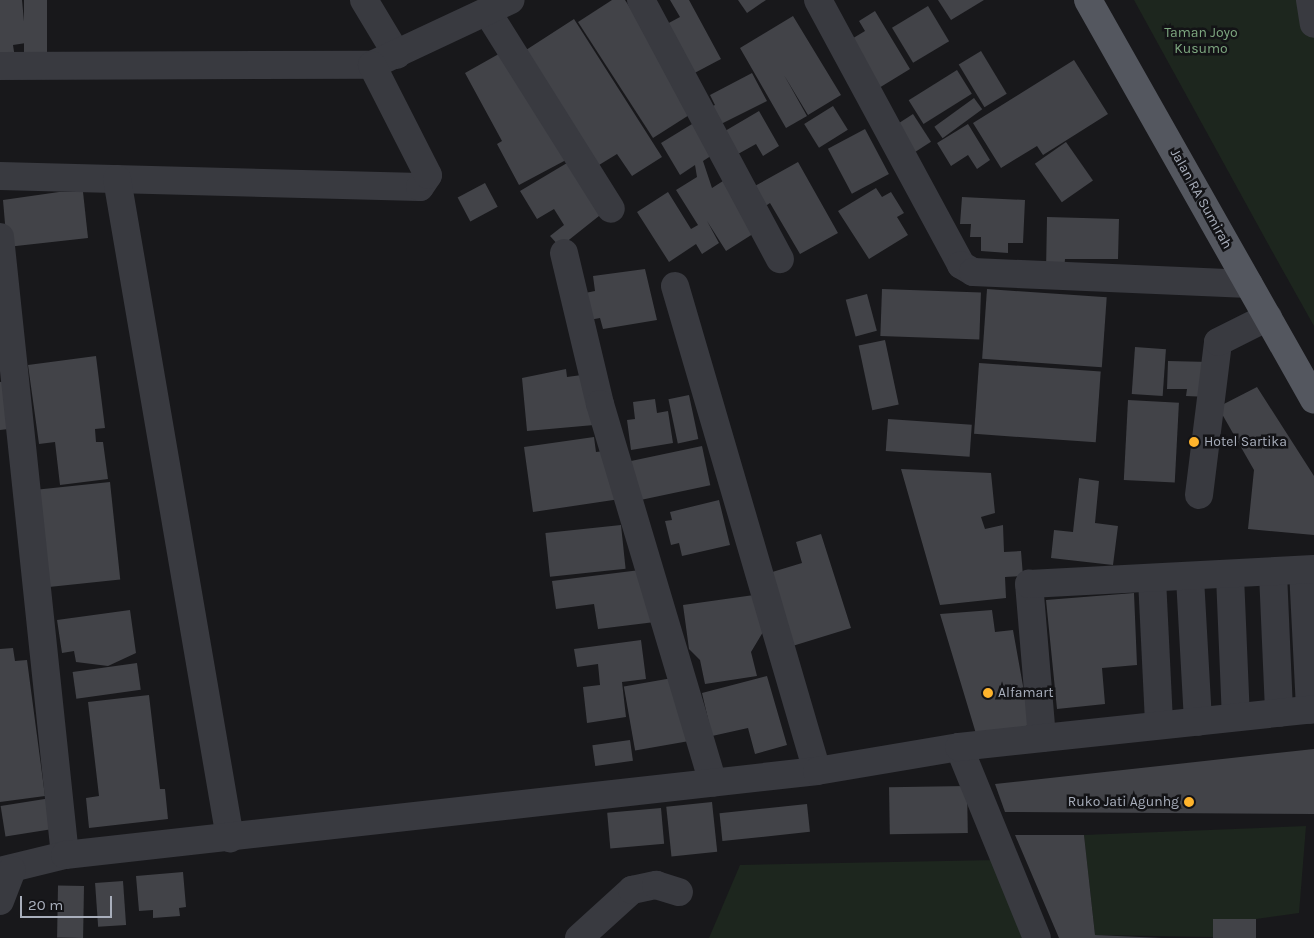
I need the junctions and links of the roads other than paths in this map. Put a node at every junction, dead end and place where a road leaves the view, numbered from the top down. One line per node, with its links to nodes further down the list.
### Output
1 (364, 0): 9 (street)
2 (511, 0): 7 (street)
3 (641, 0): 17 (street)
4 (818, 0): 18 (street)
5 (1088, 0): 18 (main road, Jalan RA Sumirah)
6 (1310, 0): 8 (street)
7 (488, 13): 9 (street); 14 (street)
8 (1314, 24)
9 (397, 55): 10 (street)
10 (372, 65): 11 (street); 13 (street)
11 (0, 66)
12 (0, 176): 13 (street)
13 (117, 180): 37 (street)
14 (611, 209)
15 (0, 237): 38 (street)
16 (564, 253): 36 (street)
17 (780, 259)
18 (1249, 284): 20 (main road, Jalan RA Sumirah)
19 (675, 286): 35 (street)
20 (1268, 317): 21 (main road, Jalan RA Sumirah); 22 (street)
21 (1314, 399)
22 (1199, 495)
23 (1308, 570): 24 (street); 28 (street)
24 (1273, 573): 25 (street); 29 (street)
25 (1230, 576): 26 (street); 30 (street)
26 (1190, 578): 27 (street); 31 (street)
27 (1152, 579): 32 (street); 33 (street)
28 (1312, 709): 29 (street)
29 (1279, 713): 30 (street)
30 (1236, 718): 31 (street)
31 (1198, 722): 32 (street)
32 (1159, 724): 33 (street)
33 (1042, 738): 34 (street)
34 (958, 747): 35 (street); 43 (street)
35 (817, 771): 36 (street)
36 (713, 783): 37 (street)
37 (230, 838): 38 (street)
38 (65, 855): 39 (street)
39 (6, 871): 41 (street)
40 (678, 892): 42 (street)
41 (0, 901)
42 (579, 938)
43 (1037, 938)

